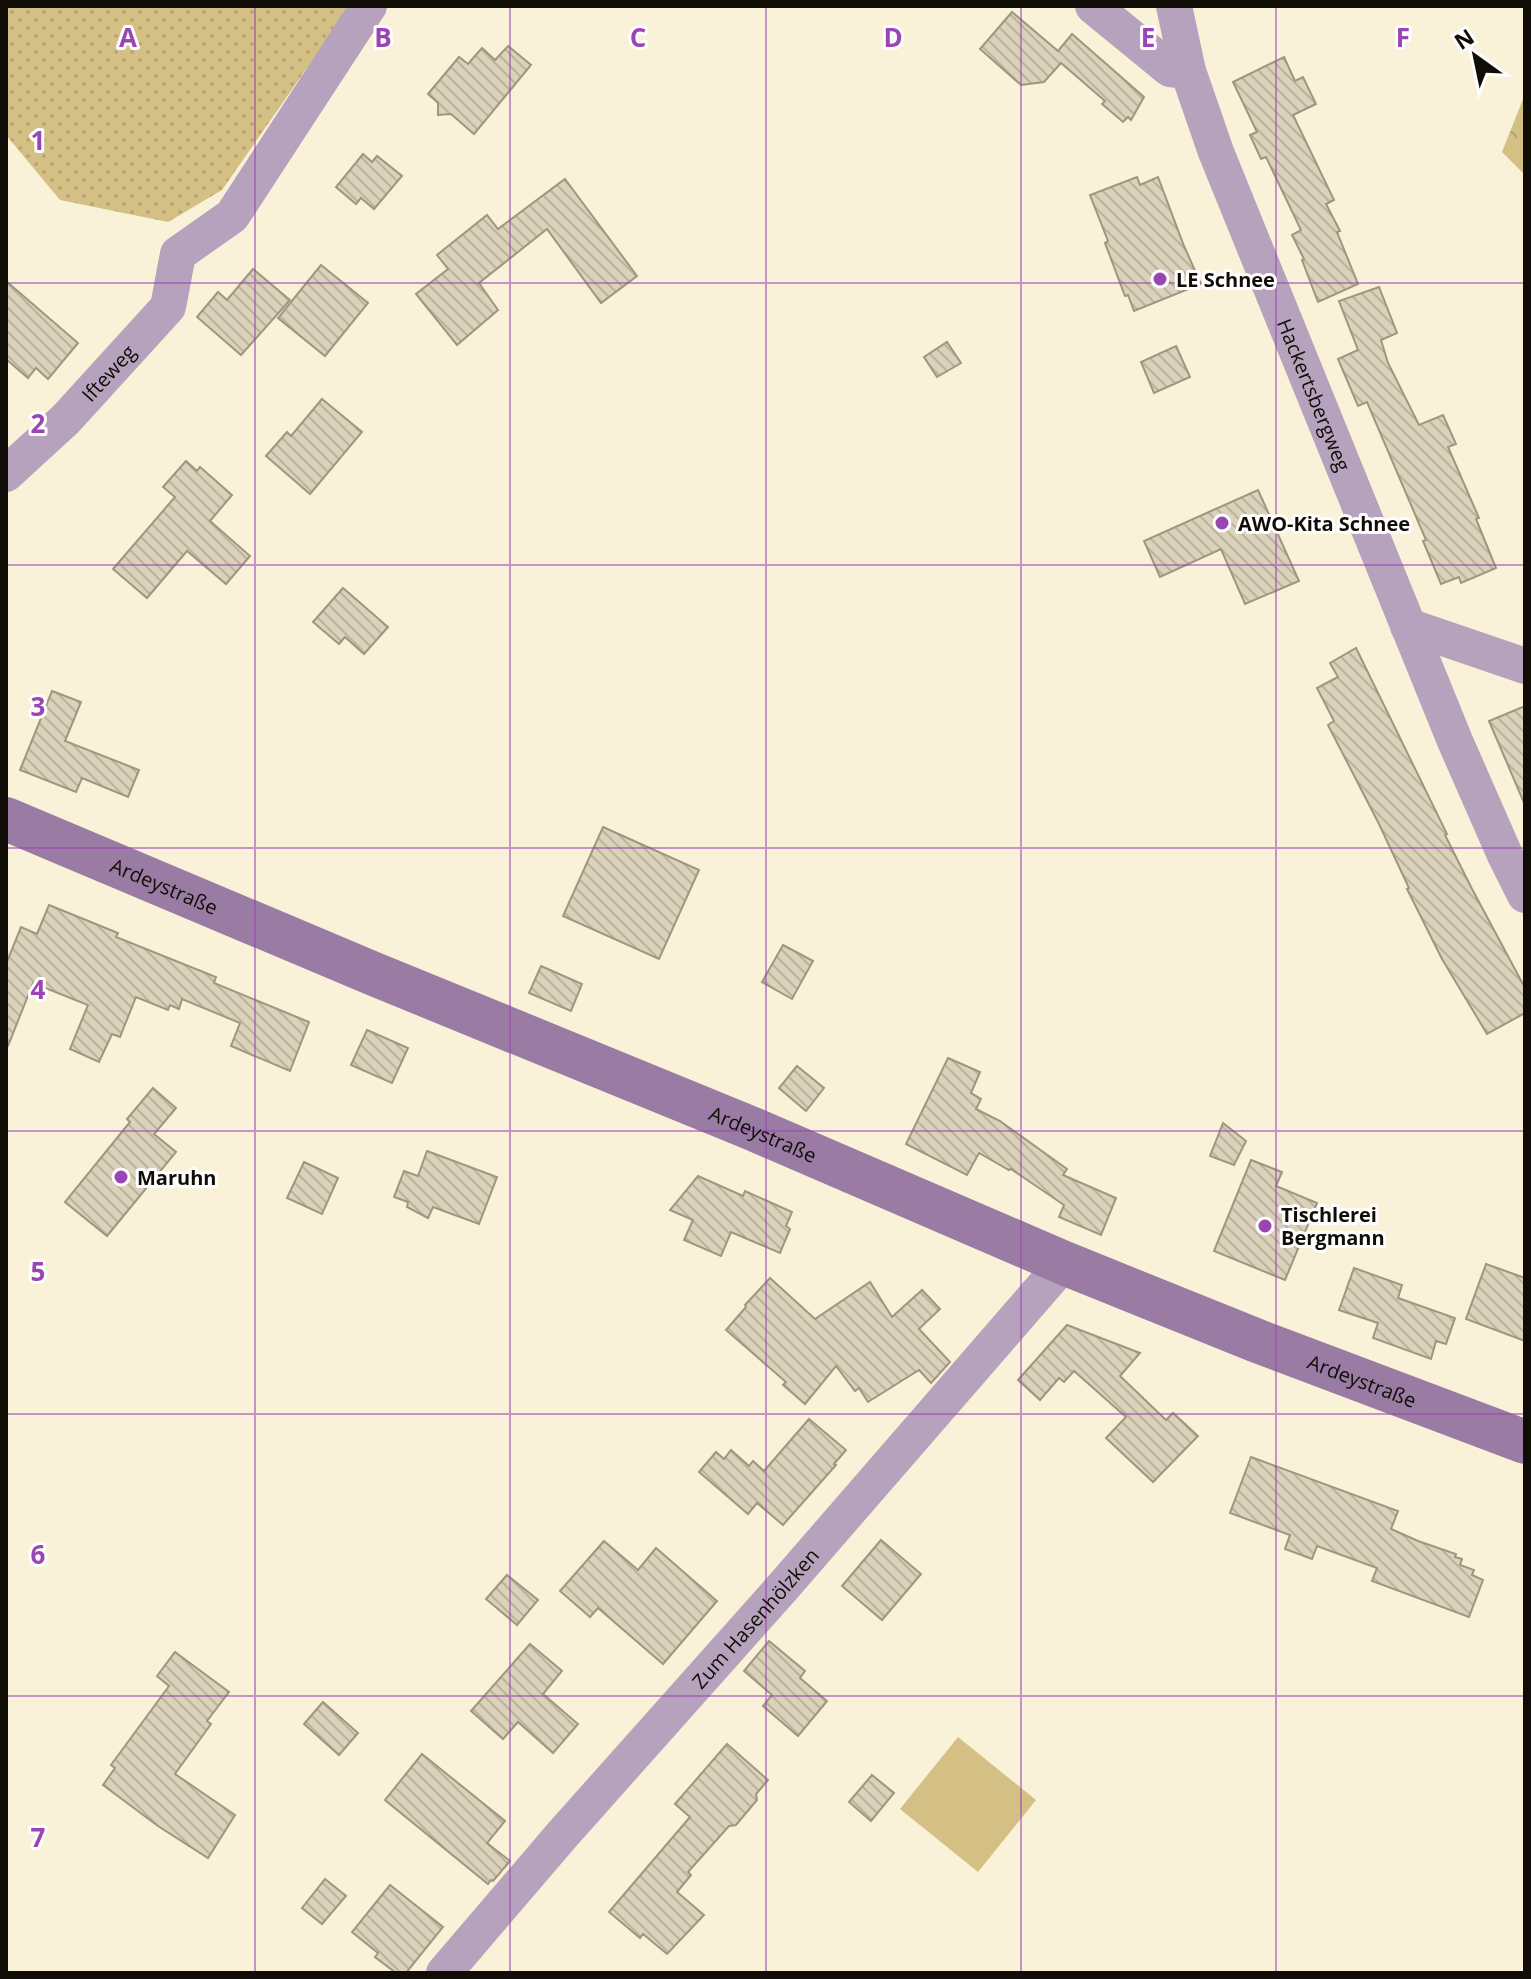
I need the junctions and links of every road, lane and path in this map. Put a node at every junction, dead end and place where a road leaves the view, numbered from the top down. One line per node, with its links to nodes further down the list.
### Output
1 (369, 6): 5 (street, Ifteweg)
2 (1093, 6): 4 (street)
3 (1174, 6): 4 (street, Hackertsbergweg)
4 (1188, 71): 6 (street, Hackertsbergweg)
5 (6, 474)
6 (1408, 626): 7 (street); 9 (street, Hackertsbergweg)
7 (1525, 666)
8 (6, 819): 10 (main road, Ardeystraße)
9 (1525, 895)
10 (1064, 1263): 11 (main road, Ardeystraße); 12 (street, Zum Hasenhölzken)
11 (1525, 1442)
12 (444, 1973)

